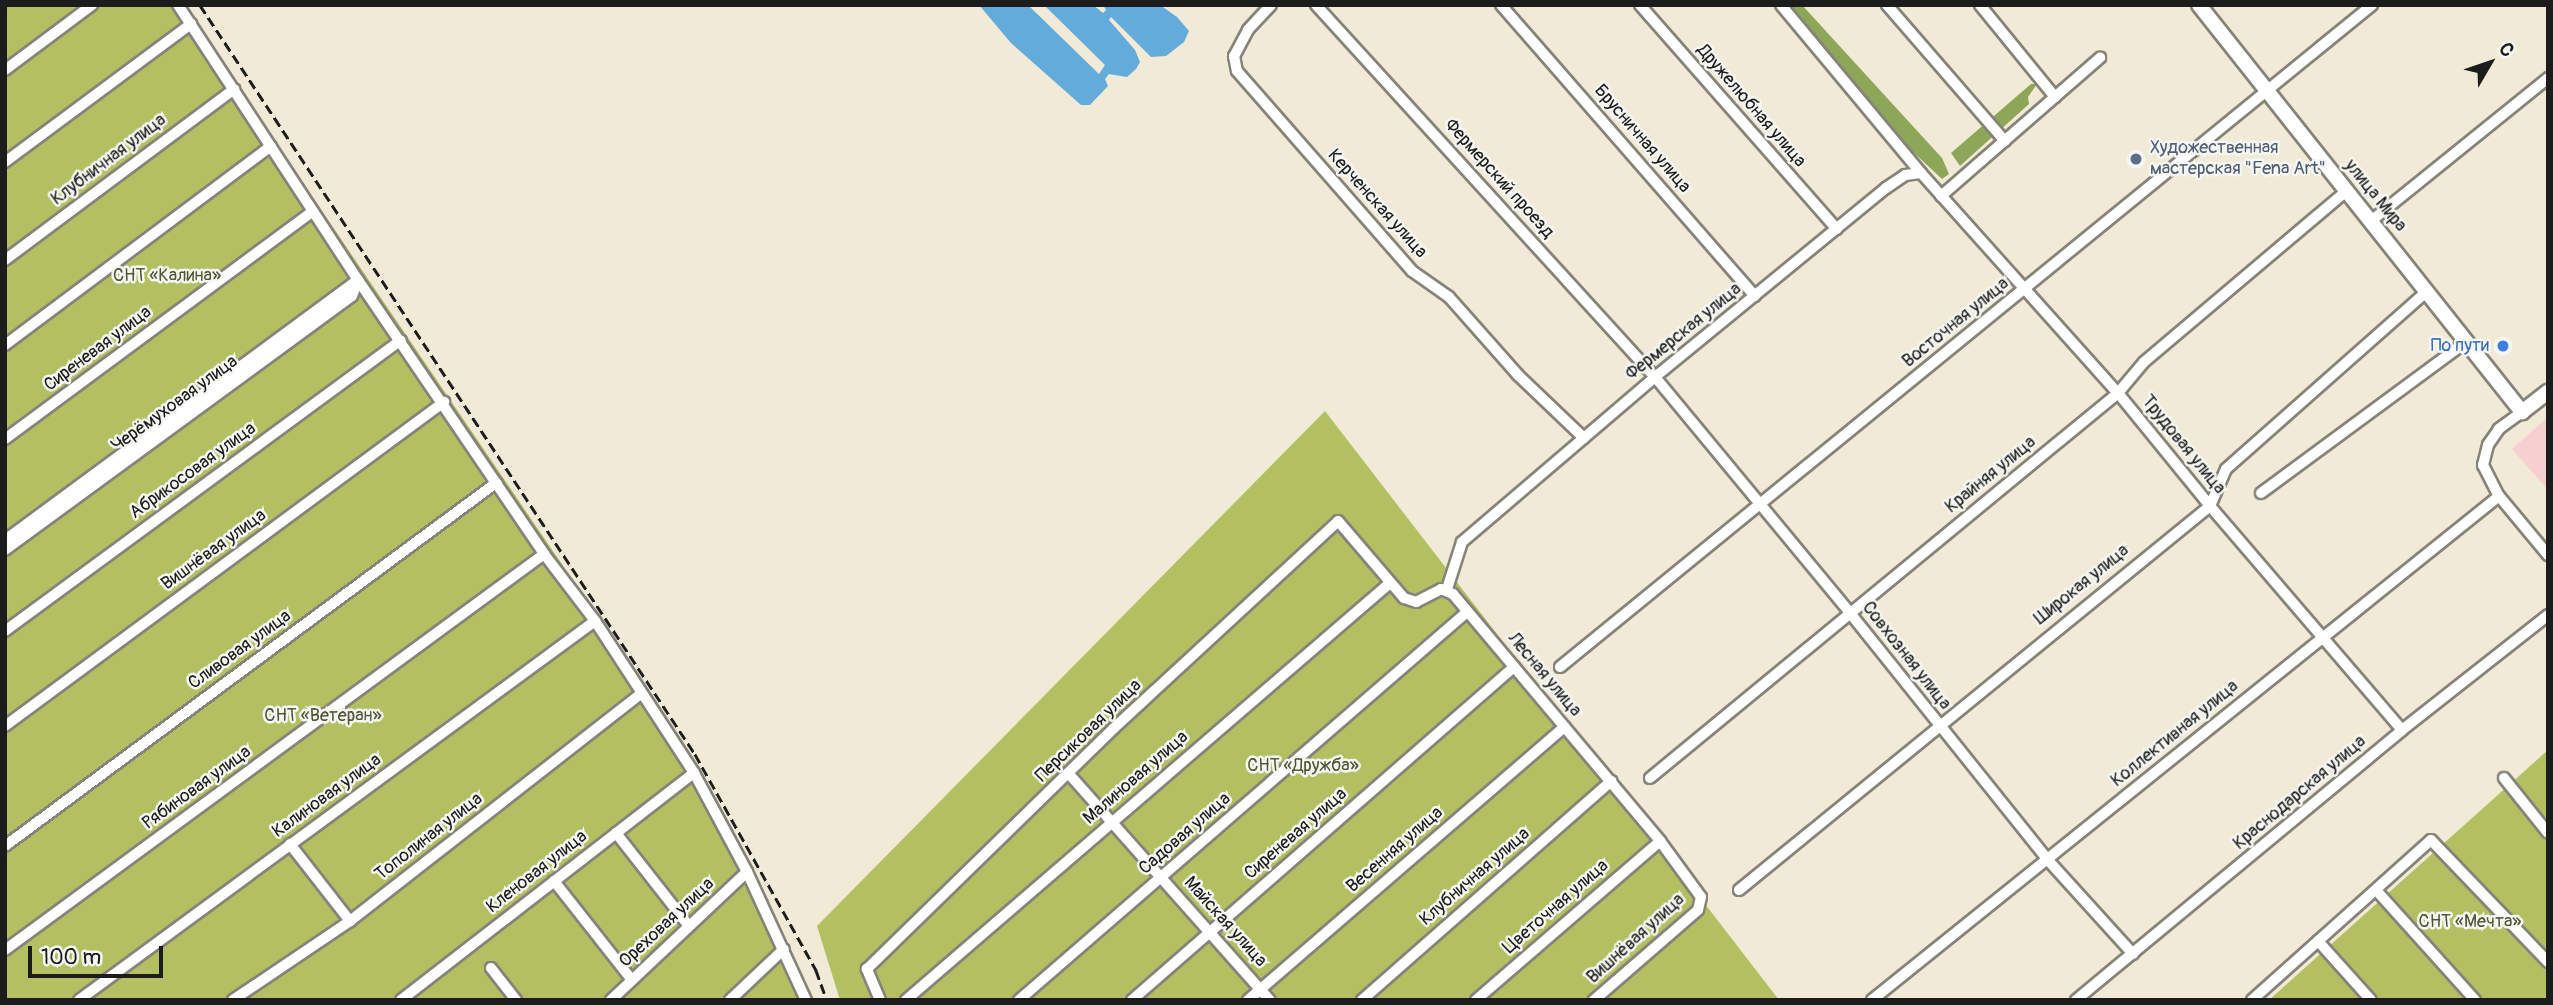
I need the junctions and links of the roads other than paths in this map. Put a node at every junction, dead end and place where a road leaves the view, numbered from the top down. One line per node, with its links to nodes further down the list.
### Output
1 (92, 5): 14 (street)
2 (178, 5): 12 (street)
3 (1271, 5): 41 (street, Керченская улица)
4 (1316, 5): 36 (street, Фермерский проезд)
5 (1501, 5): 32 (street, Брусничная улица)
6 (1640, 5): 27 (street, Дружелюбная улица)
7 (1781, 5): 22 (street)
8 (1888, 5): 19 (street)
9 (1980, 5): 18 (street)
10 (2199, 5): 17 (street, улица Мира)
11 (2372, 5): 17 (street, Восточная улица)
12 (191, 24): 16 (street); 21 (street)
13 (2100, 58): 18 (street)
14 (5, 70)
15 (2548, 78): 26 (street)
16 (233, 89): 20 (street); 28 (street, Клубничная улица)
17 (2268, 91): 23 (street, улица Мира); 30 (street, Восточная улица)
18 (2054, 97): 19 (street)
19 (2005, 141): 24 (street)
20 (271, 146): 25 (street); 35 (street)
21 (5, 162)
22 (1921, 173): 24 (street, Трудовая улица); 27 (street, Фермерская улица)
23 (2346, 191): 26 (street, улица Мира); 38 (street, Крайняя улица)
24 (1941, 196): 30 (street, Трудовая улица)
25 (313, 211): 29 (street); 42 (street, Сиреневая улица)
26 (2371, 221): 31 (street, улица Мира)
27 (1836, 229): 32 (street, Фермерская улица)
28 (5, 260)
29 (358, 280): 33 (street); 48 (street); 49 (street, Черёмуховая улица)
30 (2026, 289): 38 (street, Трудовая улица); 46 (street, Восточная улица)
31 (2427, 291): 34 (street, улица Мира); 47 (street, Широкая улица)
32 (1755, 296): 36 (street, Фермерская улица)
33 (401, 340): 39 (street); 58 (street, Абрикосовая улица)
34 (2467, 341): 40 (street, улица Мира); 44 (street)
35 (5, 345)
36 (1655, 377): 41 (street, Фермерская улица); 46 (street, Совхозная улица)
37 (2548, 392): 40 (street)
38 (2118, 393): 47 (street, Трудовая улица); 55 (street, Крайняя улица)
39 (444, 402): 43 (street); 63 (street, Вишнёвая улица)
40 (2522, 412): 45 (street)
41 (1584, 438): 53 (street, Фермерская улица)
42 (5, 439)
43 (496, 483): 50 (street); 77 (street, Сливовая улица)
44 (2261, 493)
45 (2500, 496): 51 (street); 59 (street, Коллективная улица)
46 (1761, 504): 55 (street, Совхозная улица); 61 (street, Восточная улица)
47 (2210, 506): 59 (street, Трудовая улица); 64 (street, Широкая улица)
48 (5, 540)
49 (5, 550)
50 (544, 554): 57 (street); 90 (street, Рябиновая улица)
51 (2548, 555)
52 (1390, 583): 53 (street); 68 (street, Персиковая улица); 72 (street, Малиновая улица)
53 (1447, 589): 54 (street, Лесная улица)
54 (1467, 612): 60 (street, Лесная улица); 80 (street, Садовая улица)
55 (1850, 613): 64 (street, Совхозная улица); 69 (street, Крайняя улица)
56 (2548, 615): 66 (street, Краснодарская улица)
57 (595, 621): 62 (street); 76 (street, Калиновая улица)
58 (5, 631)
59 (2324, 637): 66 (street, Трудовая улица); 78 (street, Коллективная улица)
60 (1514, 667): 65 (street, Лесная улица); 87 (street, Сиреневая улица)
61 (1560, 667)
62 (641, 694): 67 (street); 85 (street, Тополиная улица)
63 (5, 726)
64 (1939, 726): 78 (street, Совхозная улица); 82 (street, Широкая улица)
65 (1564, 727): 71 (street, Лесная улица); 95 (street, Весенняя улица)
66 (2402, 730): 91 (street, Краснодарская улица)
67 (694, 773): 74 (street, Кленовая улица); 79 (street)
68 (1069, 774): 72 (street, Майская улица); 104 (street, Персиковая улица)
69 (1650, 778)
70 (2504, 778): 73 (street)
71 (1611, 781): 75 (street, Лесная улица); 110 (street, Клубничная улица)
72 (1113, 821): 80 (street, Майская улица); 105 (street, Малиновая улица)
73 (2548, 832)
74 (616, 833): 81 (street, Кленовая улица); 86 (street)
75 (1660, 841): 84 (street, Лесная улица); 111 (street, Цветочная улица)
76 (290, 844): 85 (street); 97 (street, Калиновая улица)
77 (5, 846)
78 (2047, 859): 91 (street, Совхозная улица); 113 (street, Коллективная улица)
79 (747, 872): 86 (street, Ореховая улица); 89 (street)
80 (1162, 877): 87 (street, Майская улица); 106 (street, Садовая улица)
81 (554, 881): 94 (street); 99 (street, Кленовая улица)
82 (1739, 890)
83 (2376, 890): 88 (street); 92 (street); 116 (street)
84 (1702, 903): 112 (street, Вишнёвая улица)
85 (350, 921): 98 (street, Тополиная улица)
86 (689, 926): 94 (street, Ореховая улица)
87 (1210, 933): 95 (street, Майская улица); 107 (street, Сиреневая улица)
88 (2318, 941): 96 (street); 115 (street)
89 (784, 949): 102 (street); 103 (street)
90 (5, 950)
91 (2133, 954): 114 (street, Краснодарская улица)
92 (2548, 962)
93 (491, 968): 100 (street)
94 (632, 980): 101 (street, Ореховая улица)
95 (1261, 989): 108 (street, Весенняя улица); 109 (street, Майская улица)
96 (2260, 997)
97 (79, 1000)
98 (233, 1000)
99 (401, 1000)
100 (516, 1000)
101 (611, 1000)
102 (730, 1000)
103 (806, 1000)
104 (880, 1000)
105 (906, 1000)
106 (1019, 1000)
107 (1132, 1000)
108 (1248, 1000)
109 (1270, 1000)
110 (1362, 1000)
111 (1476, 1000)
112 (1594, 1000)
113 (1872, 1000)
114 (2076, 1000)
115 (2371, 1000)
116 (2475, 1000)

